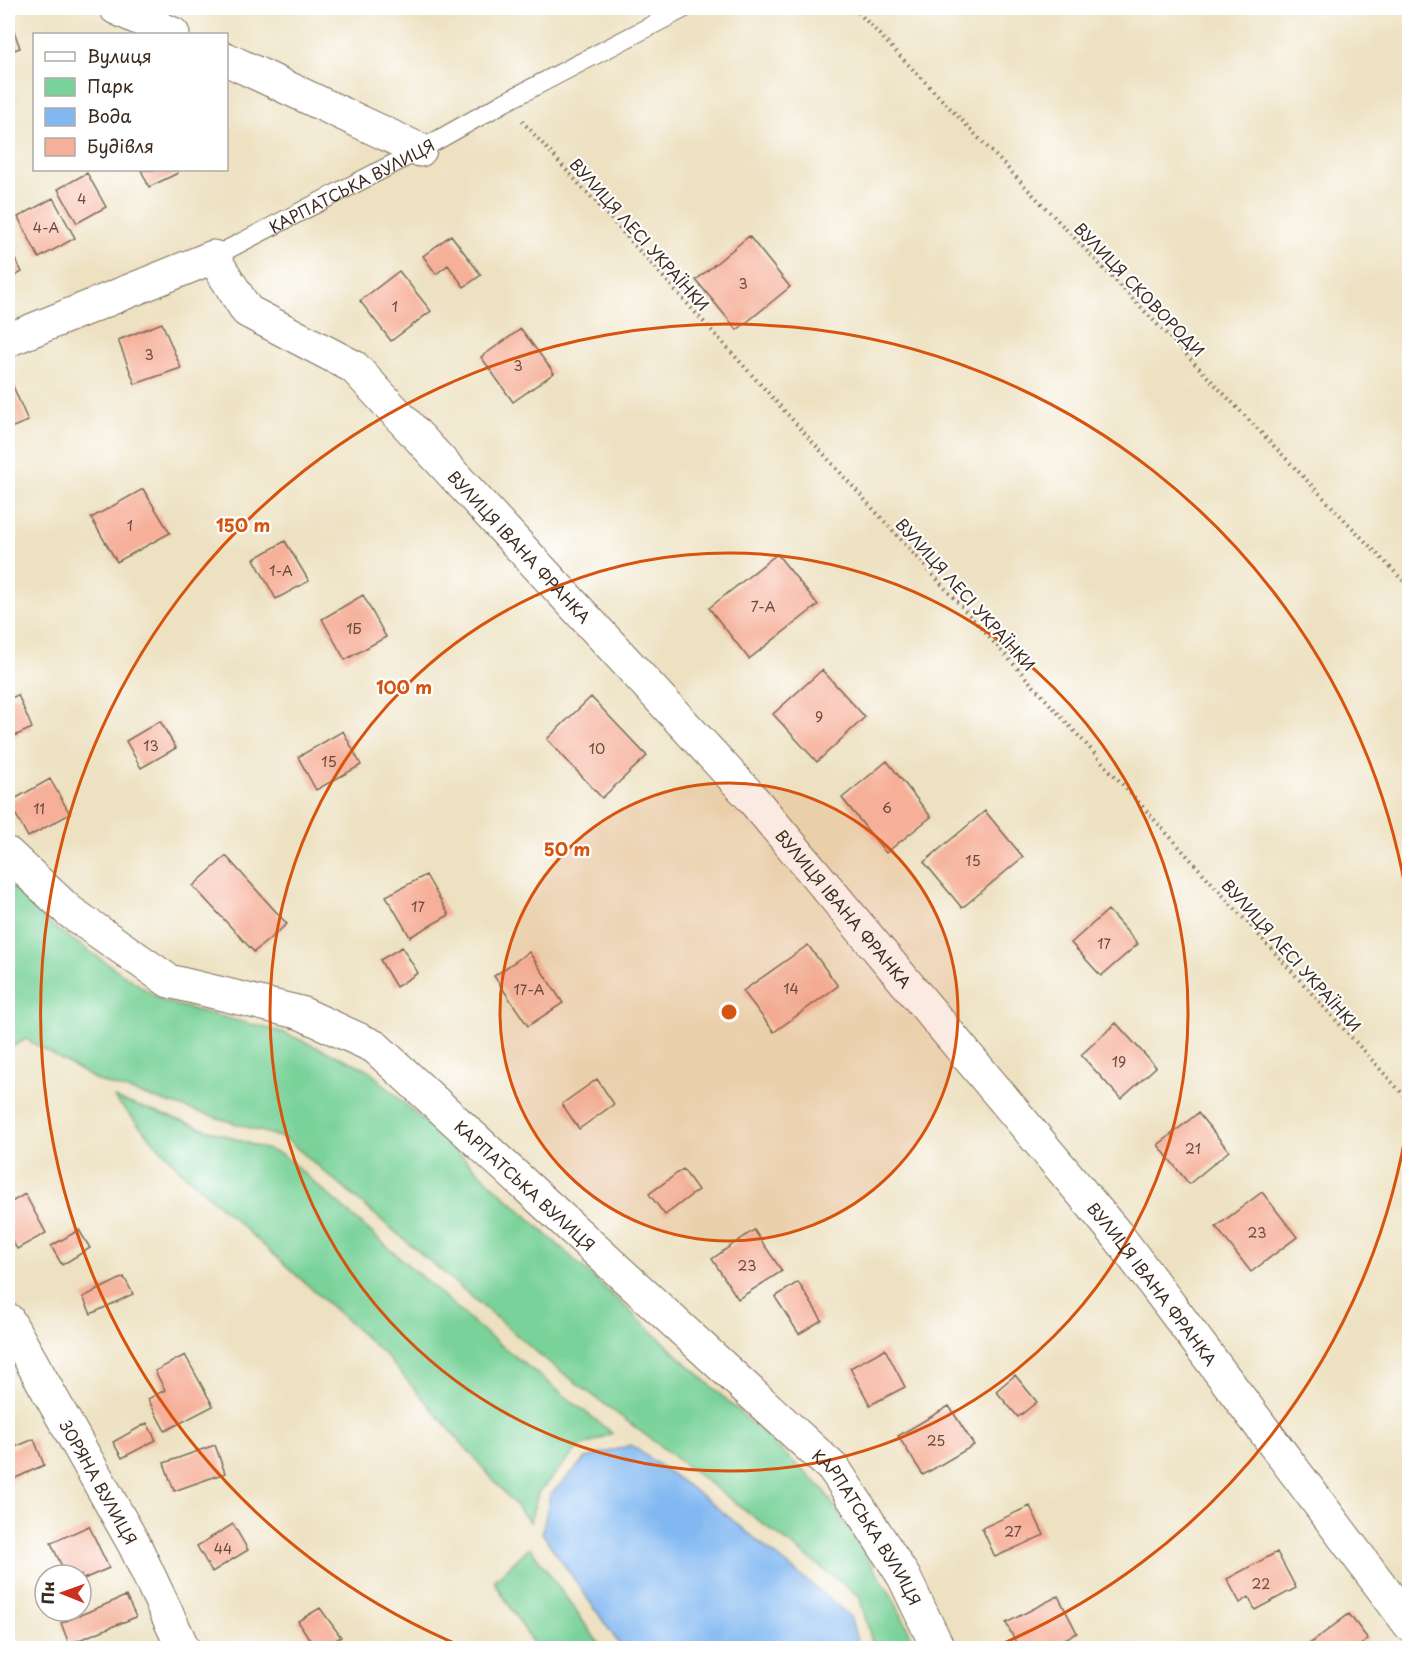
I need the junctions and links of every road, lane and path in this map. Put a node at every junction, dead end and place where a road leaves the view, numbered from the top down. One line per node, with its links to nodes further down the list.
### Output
1 (116, 8): 4 (street)
2 (685, 8): 6 (lane, КАРПАТСЬКА ВУЛИЦЯ)
3 (854, 8): 10 (path, ВУЛИЦЯ СКОВОРОДИ)
4 (171, 33)
5 (228, 60): 7 (street)
6 (505, 102): 7 (lane, КАРПАТСЬКА ВУЛИЦЯ); 12 (path, ВУЛИЦЯ ЛЕСІ УКРАЇНКИ)
7 (420, 150): 8 (lane, КАРПАТСЬКА ВУЛИЦЯ)
8 (213, 257): 9 (street, КАРПАТСЬКА ВУЛИЦЯ); 14 (street, ВУЛИЦЯ ІВАНА ФРАНКА)
9 (8, 340)
10 (1410, 588)
11 (8, 854): 16 (street, КАРПАТСЬКА ВУЛИЦЯ)
12 (1410, 1102)
13 (8, 1320): 15 (street, ЗОРЯНА ВУЛИЦЯ)
14 (1410, 1625)
15 (183, 1648)
16 (938, 1648)

